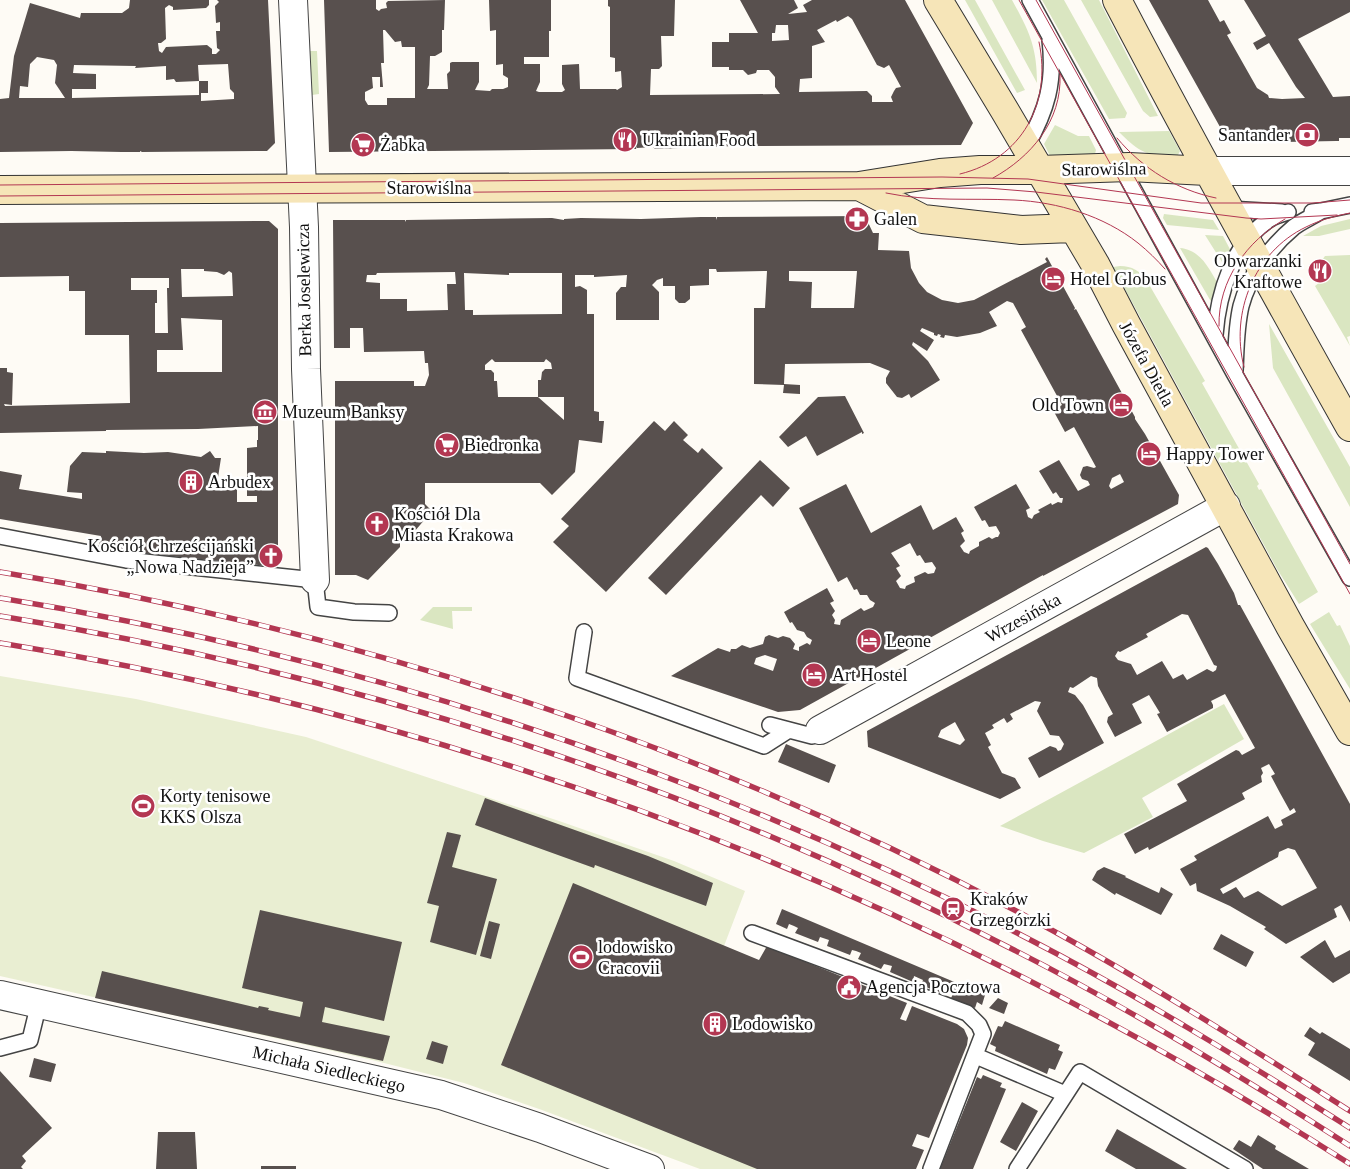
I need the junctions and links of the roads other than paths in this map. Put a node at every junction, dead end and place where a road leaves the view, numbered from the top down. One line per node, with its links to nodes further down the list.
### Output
1 (293, 0): 12 (street, Berka Joselewicza)
2 (938, 0): 6 (street, Józefa Dietla)
3 (1030, 0): 5 (lane)
4 (1117, 0): 9 (street)
5 (1050, 34): 6 (lane); 7 (lane)
6 (1026, 147): 8 (street, Józefa Dietla)
7 (1122, 167): 8 (street, Starowiślna); 9 (street, Starowiślna); 21 (lane)
8 (1039, 170): 11 (street, Starowiślna); 18 (street, Józefa Dietla)
9 (1207, 171): 10 (street, Starowiślna); 15 (street)
10 (1350, 171)
11 (858, 186): 12 (street, Starowiślna); 18 (street, Starowiślna)
12 (302, 188): 13 (street, Starowiślna); 27 (street, Berka Joselewicza)
13 (0, 190)
14 (1350, 205): 17 (lane)
15 (1228, 209): 16 (lane); 19 (street)
16 (1288, 212): 17 (lane); 19 (lane)
17 (1320, 212): 20 (lane)
18 (1073, 228): 24 (street, Józefa Dietla)
19 (1246, 242): 20 (street); 21 (lane)
20 (1260, 265): 22 (lane); 23 (street)
21 (1215, 335): 22 (lane)
22 (1234, 373): 26 (lane)
23 (1350, 427)
24 (1226, 506): 32 (street, Wrzesińska); 33 (street, Józefa Dietla)
25 (0, 536): 27 (lane)
26 (1350, 578)
27 (315, 580): 28 (lane)
28 (389, 613)
29 (584, 632): 31 (lane)
30 (770, 725): 31 (lane)
31 (789, 730): 32 (lane)
32 (820, 730)
33 (1350, 731)
34 (752, 933): 38 (lane)
35 (0, 995): 36 (street, Michała Siedleckiego)
36 (39, 1003): 37 (lane); 40 (street, Michała Siedleckiego)
37 (0, 1048)
38 (976, 1056): 39 (lane); 41 (lane)
39 (1065, 1094): 42 (lane); 43 (lane)
40 (650, 1169)
41 (931, 1169)
42 (1017, 1169)
43 (1245, 1169)

